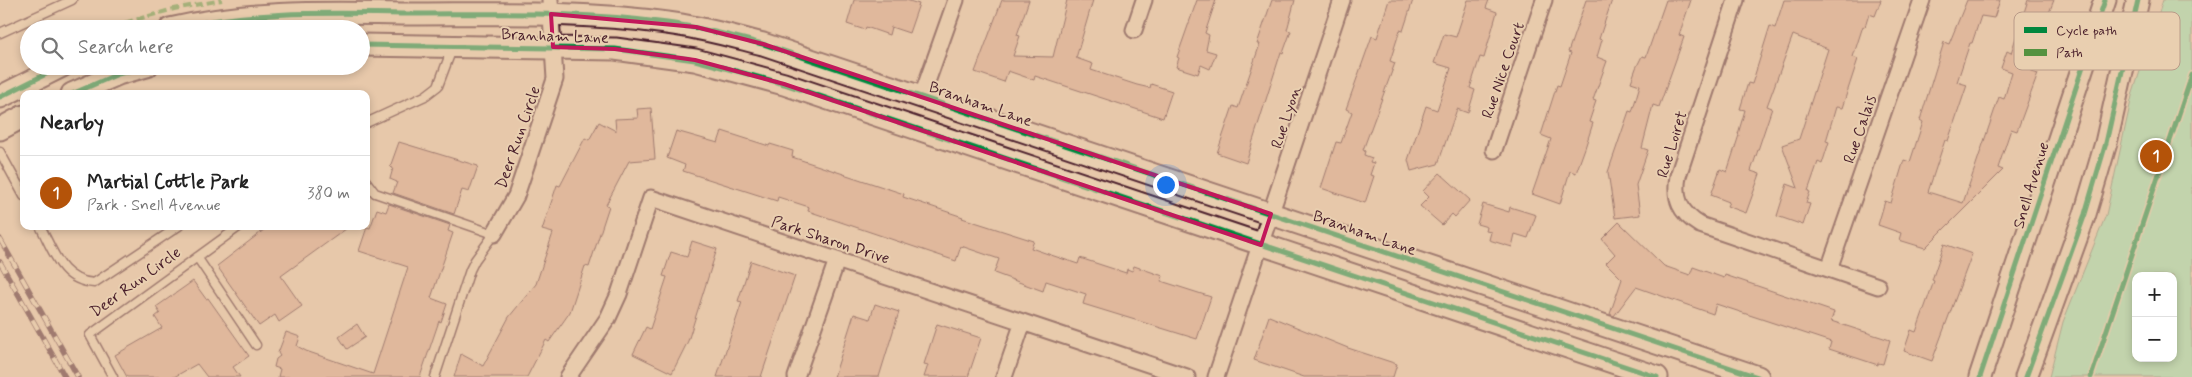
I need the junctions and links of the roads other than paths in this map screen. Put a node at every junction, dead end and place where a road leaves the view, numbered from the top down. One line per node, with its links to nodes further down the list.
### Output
1 (72, 0): 9 (lane)
2 (956, 0): 25 (street)
3 (1144, 0): 15 (street)
4 (1342, 0): 34 (street, Rue Lyon)
5 (1544, 0): 30 (street, Rue Nice Court)
6 (1736, 0): 42 (street, Rue Loiret)
7 (1922, 0): 42 (street, Rue Calais)
8 (2105, 0): 11 (main road, Snell Avenue)
9 (63, 2): 12 (lane)
10 (551, 7): 13 (main road, Branham Lane); 19 (street, Deer Run Circle); 25 (main road, Branham Lane)
11 (2101, 12)
12 (26, 20)
13 (206, 20)
14 (20, 23): 16 (lane)
15 (1134, 30)
16 (0, 33)
17 (370, 45): 18 (main road, Branham Lane)
18 (453, 45): 19 (main road, Branham Lane); 28 (lane)
19 (553, 47): 38 (street, Deer Run Circle); 39 (main road, Branham Lane)
20 (2081, 70): 46 (main road, Snell Avenue)
21 (2122, 70): 47 (main road)
22 (44, 75): 26 (main road)
23 (116, 75): 24 (main road)
24 (81, 90)
25 (922, 96): 34 (main road, Branham Lane)
26 (0, 97)
27 (20, 118): 29 (main road)
28 (370, 121)
29 (0, 129)
30 (1494, 150)
31 (0, 152): 33 (lane)
32 (370, 186): 38 (lane)
33 (20, 189)
34 (1271, 214): 39 (street, Rue Lyon); 56 (main road, Branham Lane)
35 (42, 230): 36 (lane)
36 (173, 230)
37 (234, 230): 40 (lane, Deer Run Circle)
38 (494, 234): 49 (lane, Deer Run Circle)
39 (1261, 245): 54 (street, Rue Lyon); 55 (main road, Branham Lane)
40 (197, 257): 45 (lane); 48 (lane, Deer Run Circle)
41 (837, 260): 44 (street, Park Sharon Drive); 50 (street, Park Sharon Drive); 51 (street)
42 (1829, 269): 43 (street, Rue Loiret)
43 (1878, 286)
44 (1023, 322): 52 (street); 53 (street, Park Sharon Drive)
45 (256, 345)
46 (1978, 373)
47 (2027, 376)
48 (113, 377)
49 (435, 377)
50 (568, 377)
51 (796, 377)
52 (1004, 377)
53 (1187, 377)
54 (1216, 377)
55 (1657, 377)
56 (1758, 377)

